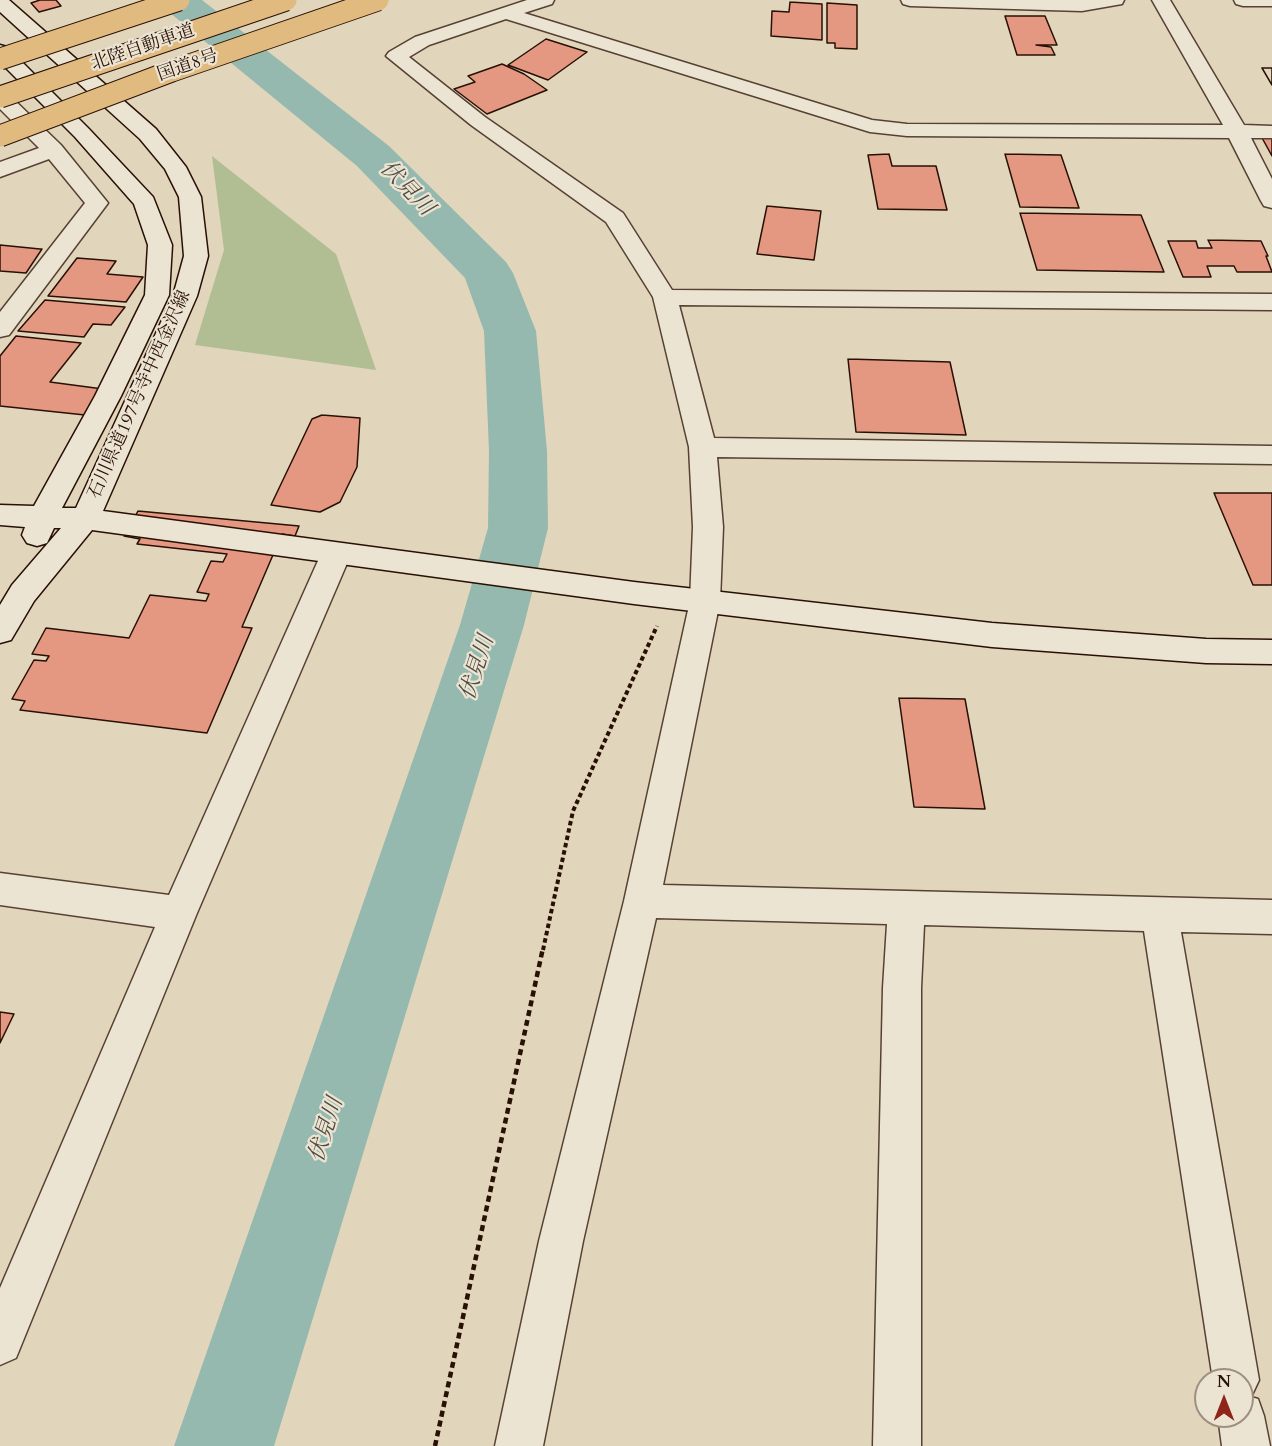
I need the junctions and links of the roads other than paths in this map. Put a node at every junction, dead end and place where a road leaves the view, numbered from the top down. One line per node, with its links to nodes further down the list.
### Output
1 (140, 0): 15 (highway)
2 (179, 0): 17 (highway, bridge)
3 (230, 0): 18 (highway, 北陸自動車道)
4 (286, 0): 19 (highway, 北陸自動車道, bridge)
5 (331, 0): 20 (highway)
6 (378, 0): 23 (highway, 国道8号, bridge)
7 (545, 0): 14 (street)
8 (910, 0): 9 (street)
9 (1115, 0)
10 (1161, 0): 21 (street)
11 (1243, 0): 12 (street)
12 (1272, 0)
13 (0, 2): 34 (street, 石川県道197号寺中西金沢線)
14 (508, 14): 21 (street); 27 (street)
15 (0, 44)
16 (0, 51): 33 (street, 石川県道197号寺中西金沢線)
17 (0, 59)
18 (0, 76)
19 (0, 97): 24 (street)
20 (0, 116)
21 (1237, 132): 22 (street); 26 (street)
22 (1272, 132)
23 (0, 136)
24 (53, 150): 25 (street); 29 (street)
25 (0, 170)
26 (1272, 201)
27 (665, 297): 28 (street); 30 (street)
28 (1272, 302)
29 (0, 328)
30 (703, 447): 31 (street); 37 (street)
31 (1272, 455)
32 (0, 515): 33 (street)
33 (42, 518): 34 (street); 36 (street, 石川県道197号寺中西金沢線)
34 (85, 519): 35 (street); 36 (street, 石川県道197号寺中西金沢線)
35 (352, 555): 37 (street); 43 (street)
36 (23, 592): 38 (street, 石川県道197号寺中西金沢線)
37 (705, 601): 39 (street); 41 (street)
38 (0, 631)
39 (1272, 652)
40 (0, 889): 43 (street)
41 (642, 901): 42 (street); 49 (street)
42 (906, 908): 44 (street); 50 (street)
43 (179, 913): 46 (street)
44 (1160, 914): 45 (street); 47 (street)
45 (1272, 917)
46 (0, 1342)
47 (1234, 1368)
48 (1244, 1428): 51 (street)
49 (519, 1446)
50 (897, 1446)
51 (1246, 1446)

